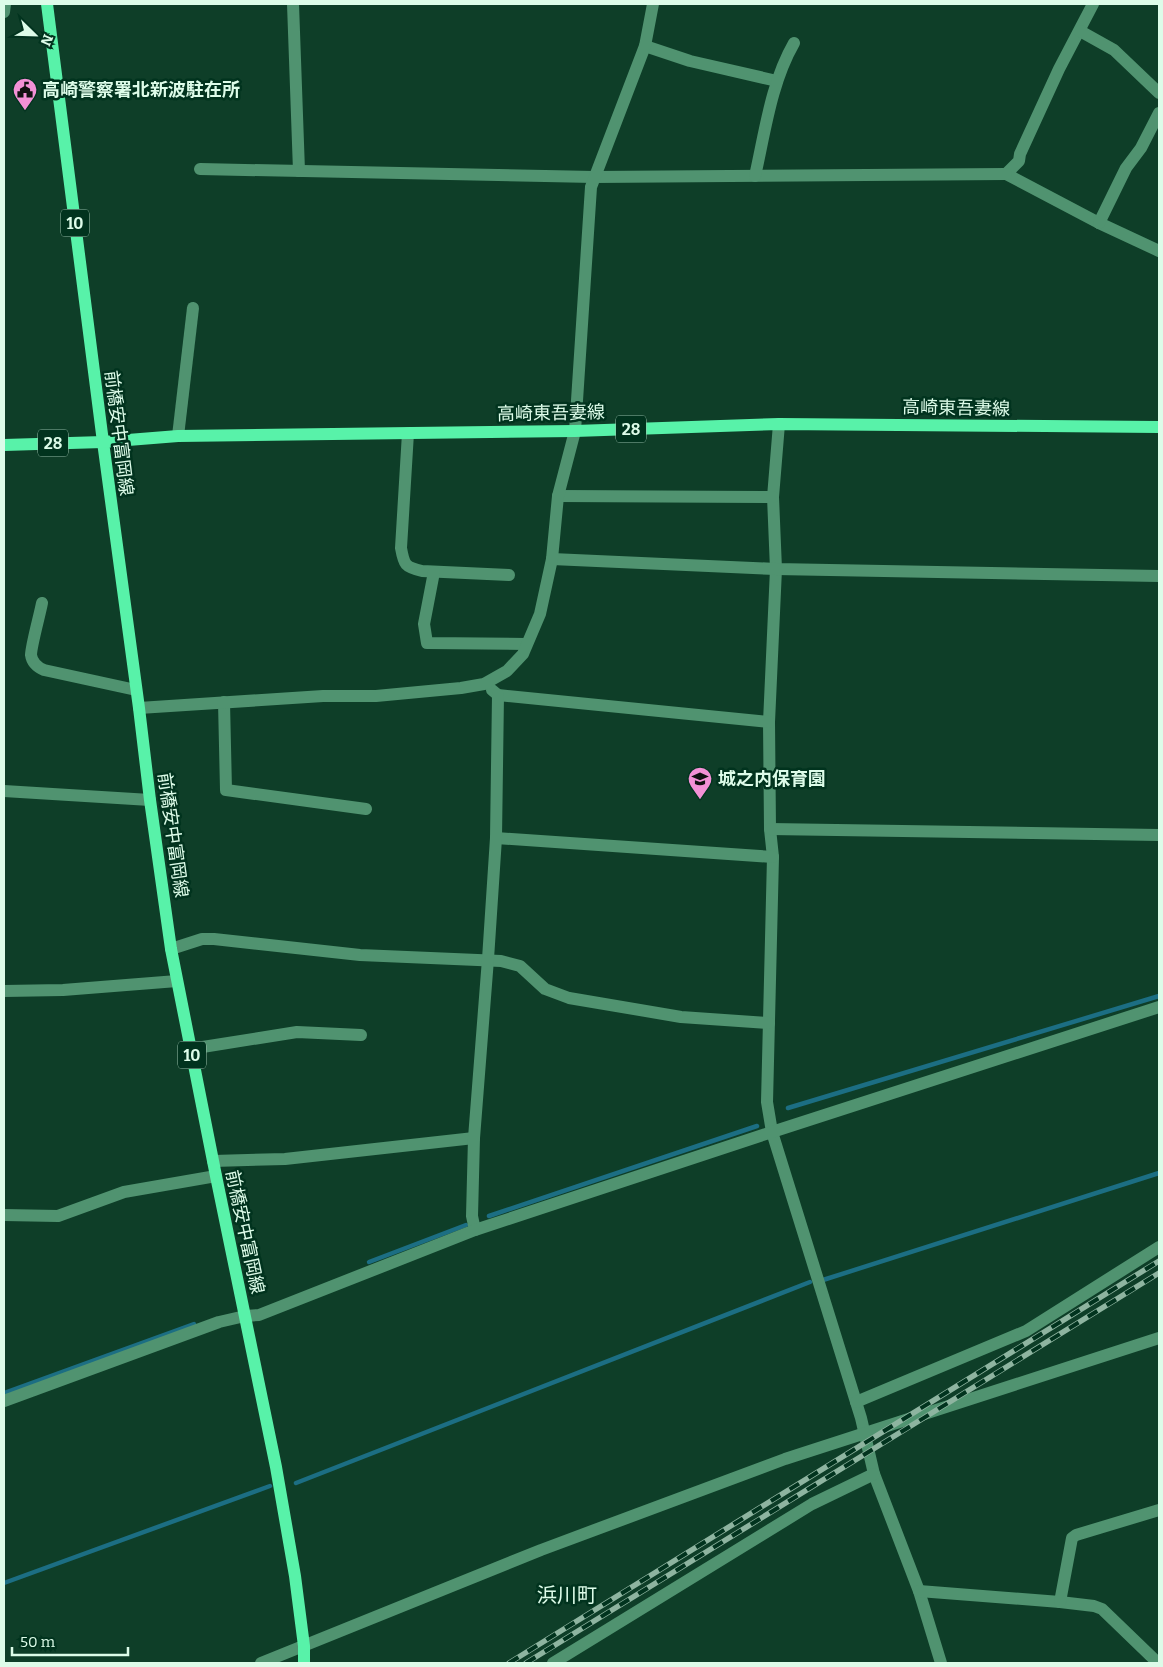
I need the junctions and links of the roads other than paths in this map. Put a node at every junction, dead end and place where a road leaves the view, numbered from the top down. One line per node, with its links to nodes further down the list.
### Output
1 (5, 4): 6 (street)
2 (47, 4): 26 (main road, 前橋安中富岡線 / 10)
3 (293, 4): 14 (street)
4 (653, 4): 9 (street)
5 (1093, 4): 7 (street)
6 (4, 12)
7 (1080, 31): 11 (street); 15 (street)
8 (794, 43): 10 (street)
9 (645, 46): 10 (street); 17 (street)
10 (778, 81): 16 (street)
11 (1159, 93)
12 (1159, 113): 18 (street)
13 (200, 169): 14 (street)
14 (299, 171): 17 (street)
15 (1006, 174): 16 (street); 18 (street)
16 (755, 176): 17 (street)
17 (594, 177): 23 (street)
18 (1099, 223): 19 (street)
19 (1159, 251)
20 (193, 308): 25 (street)
21 (779, 424): 22 (main road, 高崎東吾妻線 / 28); 23 (main road, 高崎東吾妻線 / 28); 29 (street)
22 (1159, 427)
23 (575, 431): 24 (main road, 高崎東吾妻線 / 28); 28 (street)
24 (408, 433): 25 (main road, 高崎東吾妻線 / 28); 32 (street)
25 (178, 436): 26 (main road, 高崎東吾妻線 / 28)
26 (103, 442): 27 (main road, 高崎東吾妻線 / 28); 38 (main road, 前橋安中富岡線 / 10)
27 (4, 445)
28 (558, 496): 29 (street); 30 (street)
29 (773, 497): 31 (street)
30 (552, 559): 31 (street); 36 (street)
31 (776, 569): 34 (street); 42 (street)
32 (434, 572): 33 (street); 36 (street)
33 (509, 575)
34 (1159, 576)
35 (42, 603): 38 (street)
36 (526, 644): 37 (street)
37 (484, 684): 39 (street); 40 (street)
38 (136, 690): 41 (main road, 前橋安中富岡線 / 10)
39 (498, 695): 42 (street); 48 (street)
40 (224, 702): 41 (street); 45 (street)
41 (139, 708): 44 (main road, 前橋安中富岡線 / 10)
42 (769, 722): 46 (street)
43 (4, 792): 44 (street)
44 (150, 800): 50 (main road, 前橋安中富岡線 / 10)
45 (366, 809)
46 (770, 829): 47 (street); 49 (street)
47 (1159, 835)
48 (496, 838): 49 (street); 51 (street)
49 (773, 857): 55 (street)
50 (171, 949): 51 (street); 52 (main road, 前橋安中富岡線 / 10)
51 (488, 959): 55 (street); 59 (street)
52 (177, 981): 53 (street); 57 (main road, 前橋安中富岡線 / 10)
53 (4, 991)
54 (1159, 1007): 58 (street)
55 (769, 1023): 58 (street)
56 (361, 1035): 57 (street)
57 (190, 1049): 60 (main road, 前橋安中富岡線 / 10)
58 (772, 1132): 63 (street); 68 (street)
59 (474, 1138): 60 (street); 63 (street)
60 (213, 1161): 61 (main road, 前橋安中富岡線 / 10)
61 (216, 1176): 62 (street); 65 (main road, 前橋安中富岡線 / 10)
62 (4, 1215)
63 (475, 1230): 65 (street)
64 (1159, 1247): 68 (street)
65 (245, 1316): 67 (street); 74 (main road, 前橋安中富岡線 / 10)
66 (1159, 1338): 69 (street)
67 (4, 1401)
68 (856, 1402): 69 (street)
69 (864, 1433): 70 (street); 74 (street)
70 (874, 1474): 72 (street); 77 (street)
71 (1159, 1510): 73 (street)
72 (919, 1590): 73 (street); 78 (street)
73 (1060, 1602): 79 (street)
74 (304, 1646): 75 (street); 76 (main road, 前橋安中富岡線 / 10)
75 (261, 1663)
76 (304, 1663)
77 (553, 1663)
78 (941, 1663)
79 (1158, 1663)

